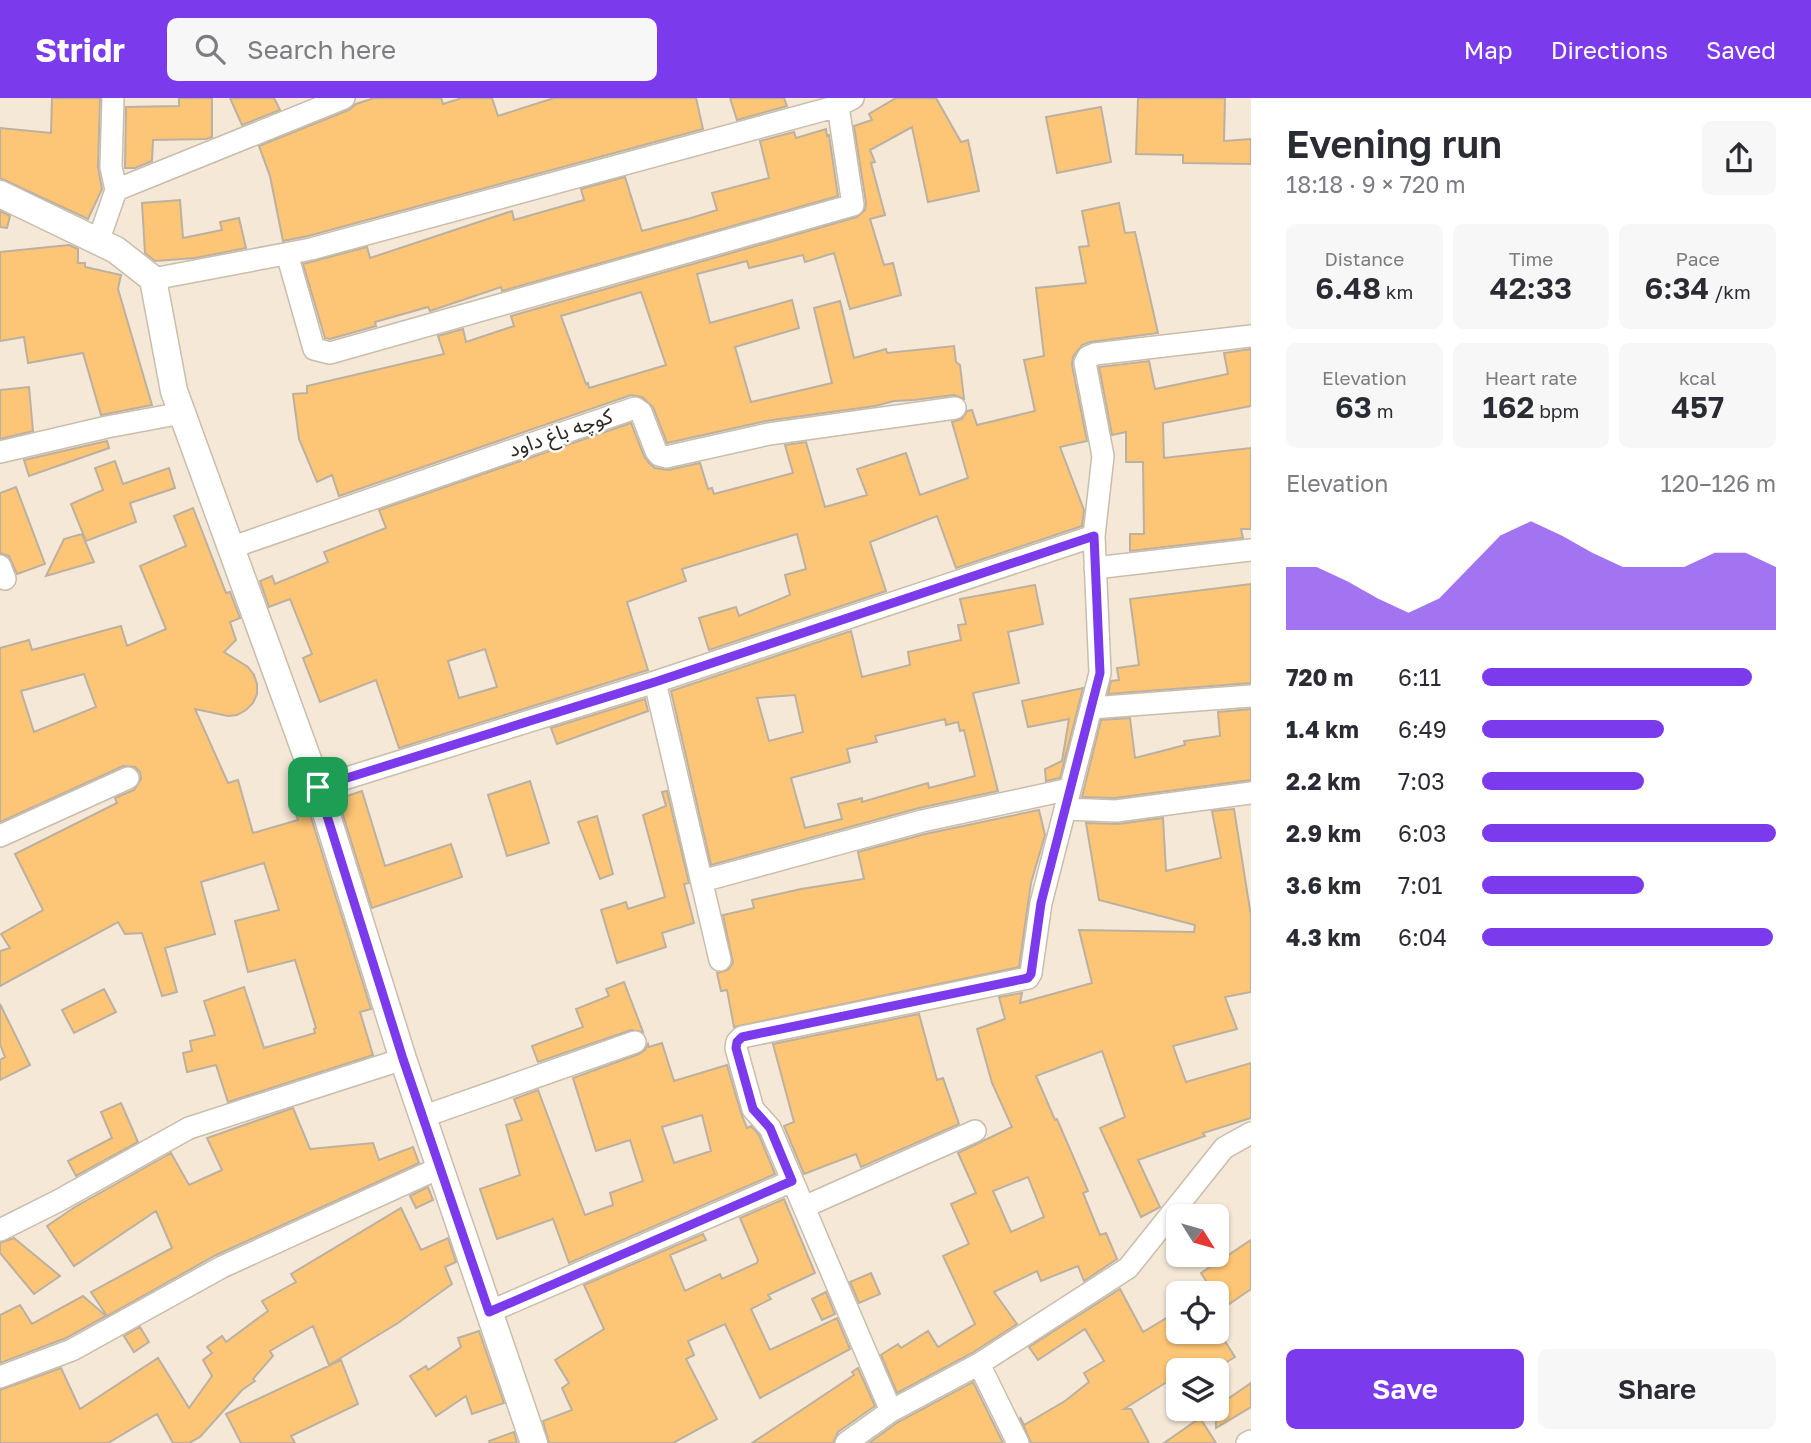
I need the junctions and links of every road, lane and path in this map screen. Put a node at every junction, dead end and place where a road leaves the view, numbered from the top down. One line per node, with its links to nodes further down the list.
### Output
1 (113, 98): 5 (street)
2 (344, 98): 4 (street)
3 (845, 102): 8 (street); 8 (street)
4 (299, 106): 5 (street)
5 (116, 190): 7 (street)
6 (0, 194): 7 (street)
7 (98, 242): 9 (street)
8 (287, 254): 9 (street)
9 (153, 279): 12 (street)
10 (1251, 336): 14 (street)
11 (954, 408): 15 (street, کوچه باغ داود)
12 (182, 413): 13 (street); 15 (street)
13 (0, 452)
14 (1094, 536): 17 (street); 18 (street)
15 (230, 548): 22 (street)
16 (1251, 551): 17 (street)
17 (1095, 568): 20 (street)
18 (655, 682): 22 (street); 26 (street)
19 (1251, 696): 20 (street)
20 (1091, 708): 24 (street)
21 (128, 778): 25 (street)
22 (318, 787): 29 (street)
23 (1251, 793): 24 (street)
24 (1067, 799): 26 (street); 34 (street)
25 (0, 836)
26 (702, 881): 27 (street)
27 (720, 960)
28 (635, 1042): 30 (street)
29 (403, 1059): 30 (street); 36 (street)
30 (422, 1117): 33 (street)
31 (975, 1131): 35 (street)
32 (1251, 1133): 38 (street)
33 (439, 1168): 37 (street); 39 (street)
34 (792, 1181): 35 (street); 37 (street)
35 (804, 1207): 40 (street)
36 (0, 1230)
37 (489, 1312): 41 (street)
38 (979, 1364): 40 (street); 43 (street)
39 (0, 1377)
40 (891, 1411): 42 (street)
41 (534, 1443)
42 (846, 1443)
43 (1018, 1443)

